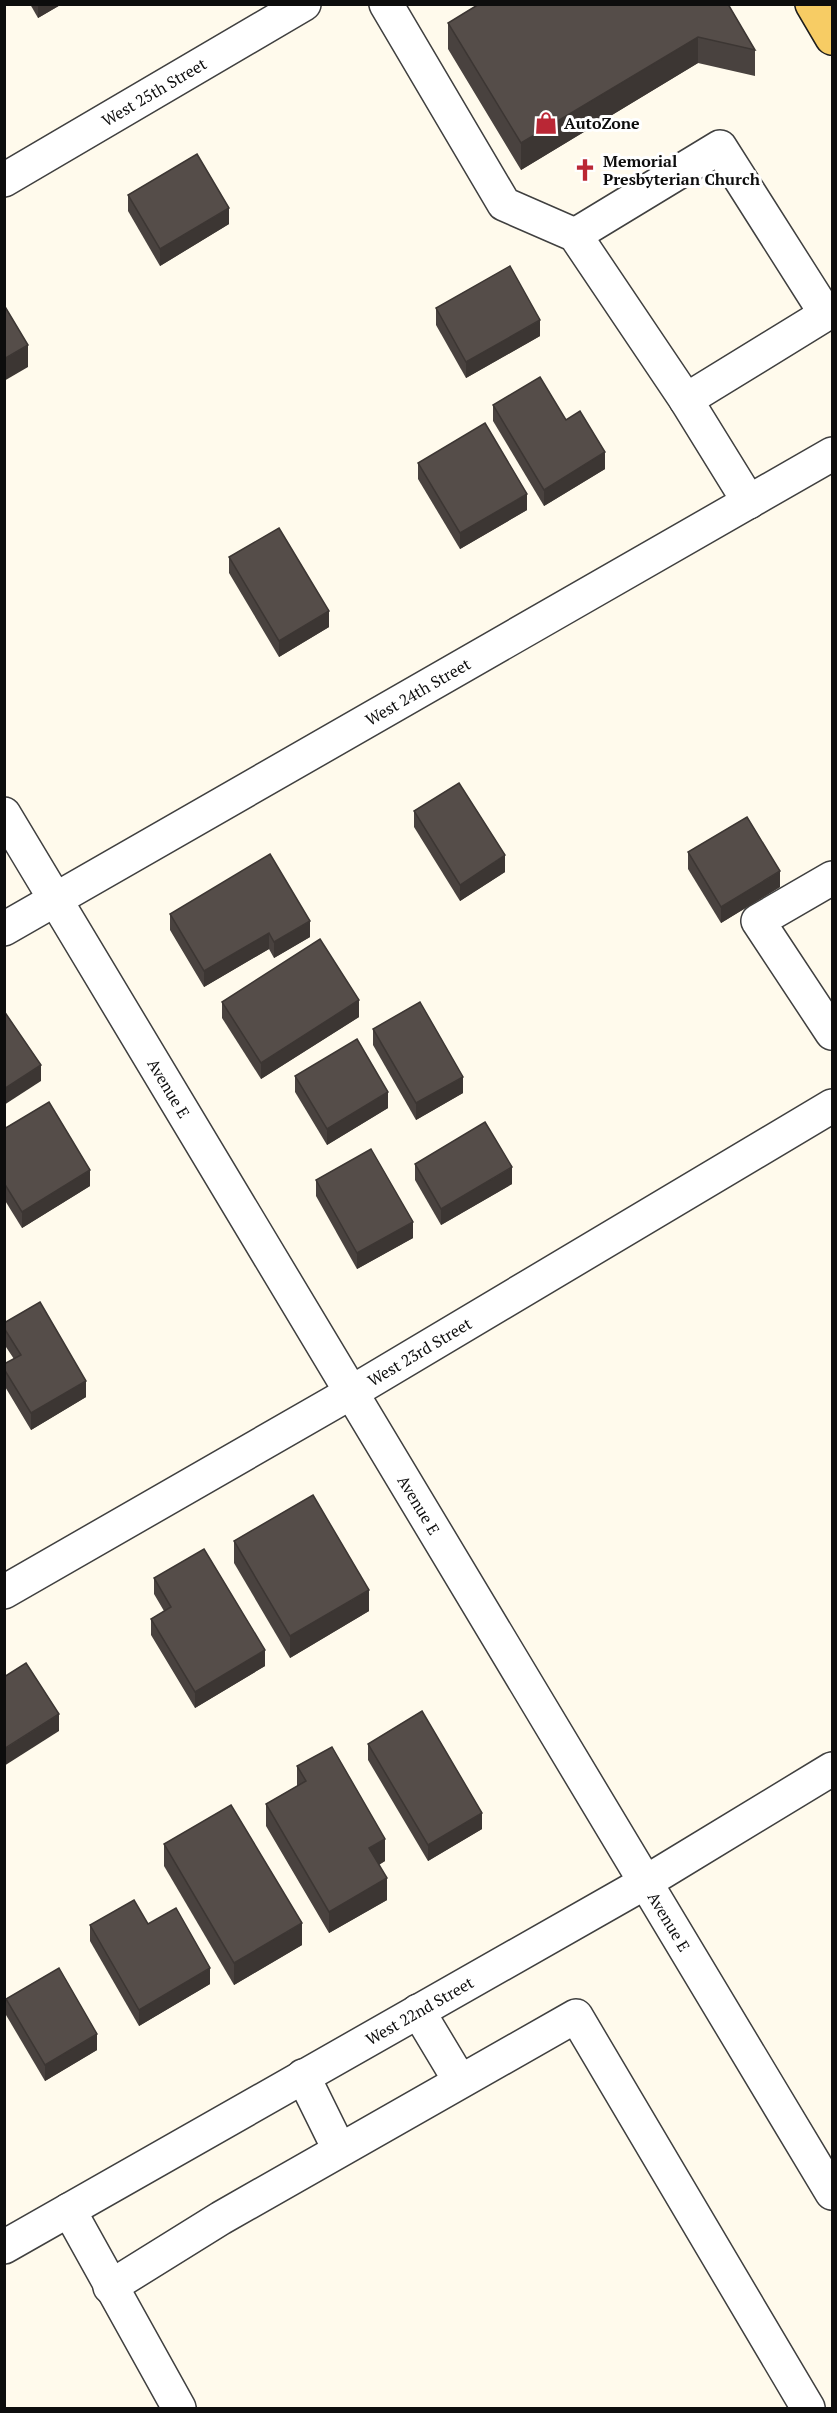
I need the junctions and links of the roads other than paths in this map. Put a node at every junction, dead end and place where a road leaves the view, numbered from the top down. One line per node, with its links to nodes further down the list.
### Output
1 (304, 4): 5 (street, West 25th Street)
2 (386, 4): 6 (street)
3 (812, 4): 4 (main road)
4 (832, 38)
5 (4, 180)
6 (575, 235): 7 (street); 7 (street)
7 (686, 400): 9 (street)
8 (832, 454): 9 (street, West 24th Street)
9 (749, 502): 12 (street, West 24th Street)
10 (4, 814): 12 (street, Avenue E)
11 (832, 878): 14 (street)
12 (56, 899): 13 (street, West 24th Street); 16 (street, Avenue E)
13 (4, 929)
14 (832, 1033)
15 (832, 1106): 16 (street, West 23rd Street)
16 (352, 1392): 17 (street, West 23rd Street); 19 (street, Avenue E)
17 (4, 1592)
18 (832, 1768): 19 (street, West 22nd Street)
19 (646, 1882): 20 (street, West 22nd Street); 24 (street, Avenue E)
20 (418, 2011): 21 (street, West 22nd Street); 22 (street)
21 (303, 2076): 23 (street); 25 (street, West 22nd Street)
22 (460, 2081): 23 (street); 29 (street)
23 (339, 2150): 27 (street)
24 (832, 2193)
25 (69, 2210): 26 (street, West 22nd Street); 27 (street)
26 (4, 2247)
27 (110, 2287): 28 (street)
28 (178, 2409)
29 (808, 2409)

